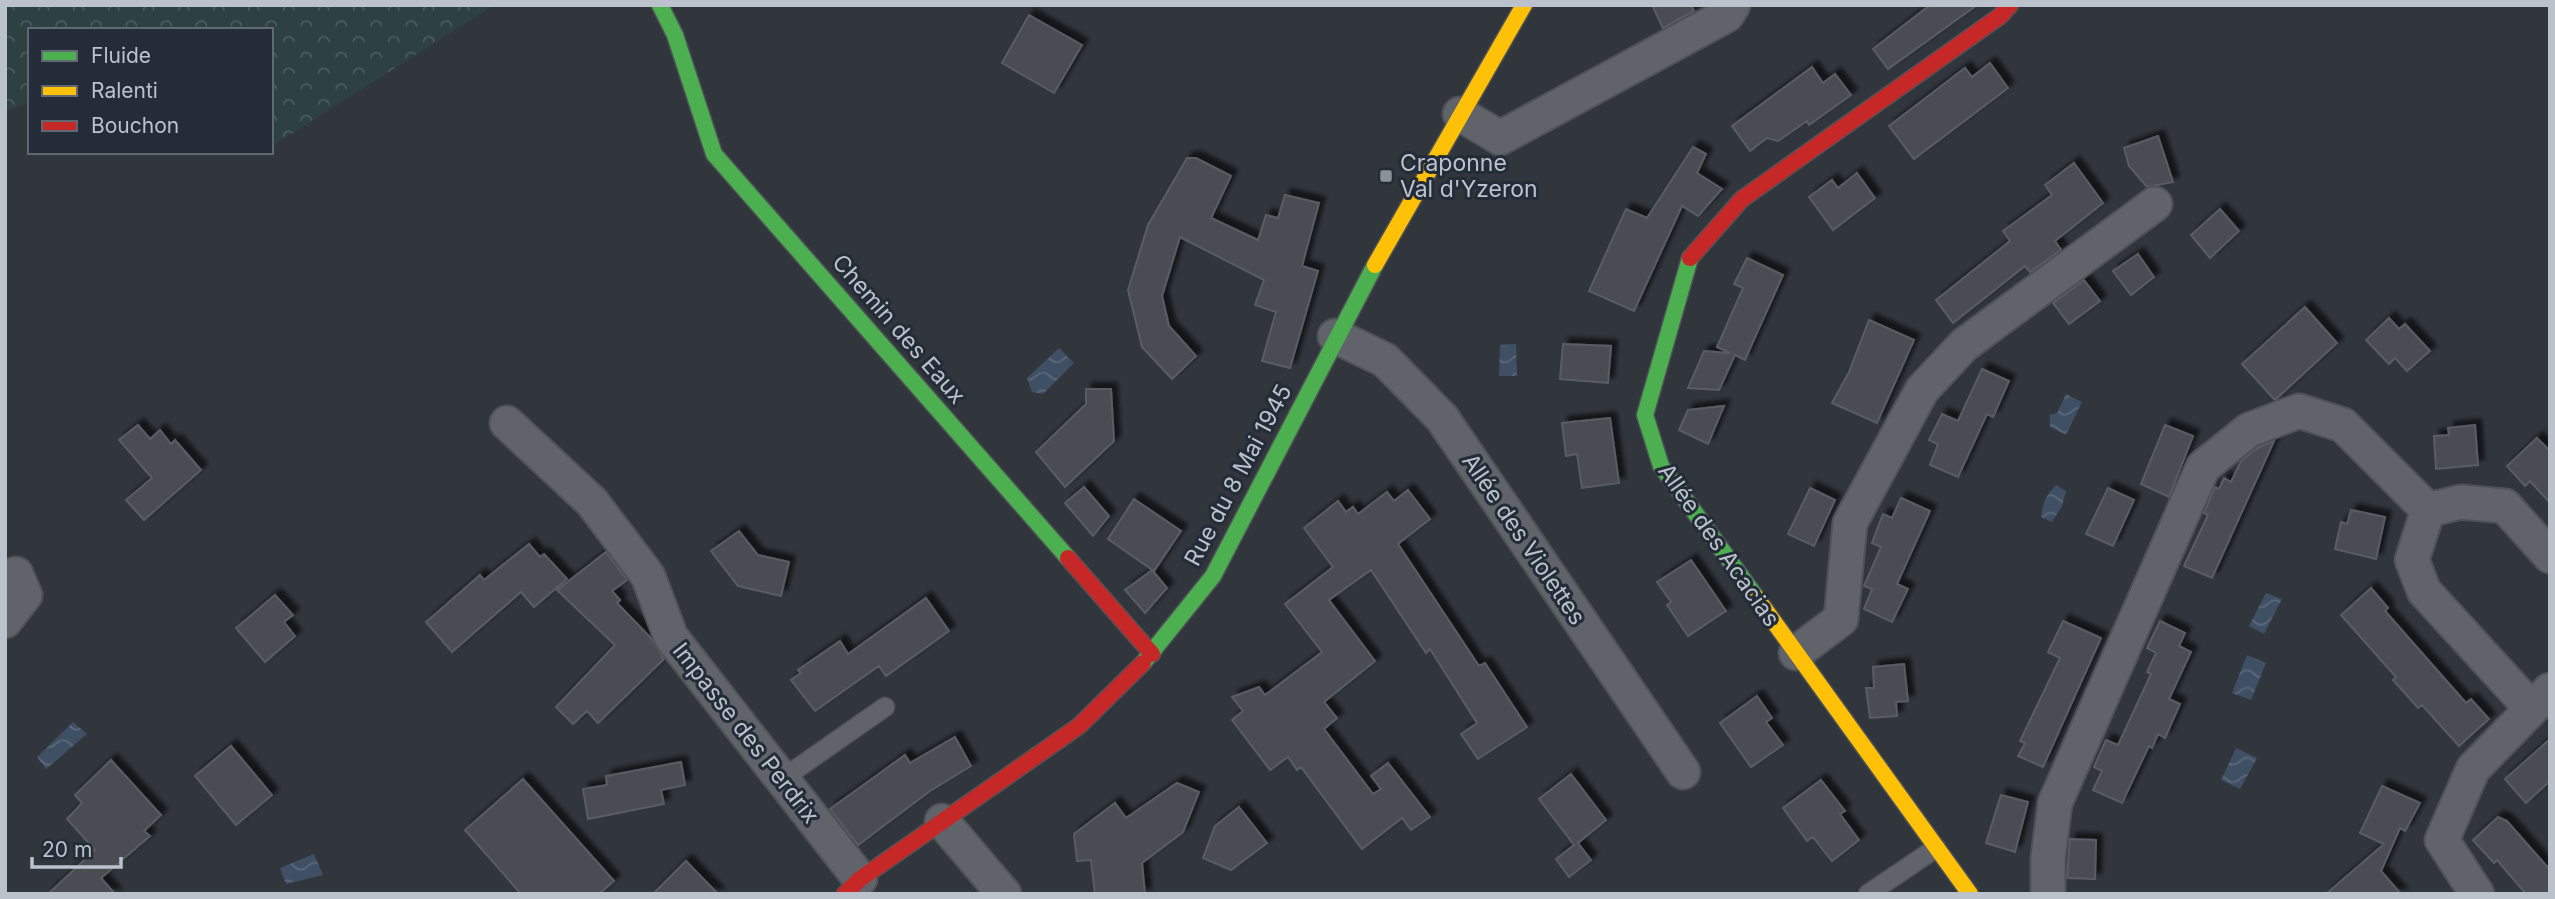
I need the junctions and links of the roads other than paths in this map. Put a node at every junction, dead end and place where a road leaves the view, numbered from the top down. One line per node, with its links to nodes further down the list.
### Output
1 (660, 5): 14 (street, Chemin des Eaux)
2 (1524, 5): 5 (street, Rue du 8 Mai 1945)
3 (1733, 5): 5 (street)
4 (2010, 5): 13 (street, Allée des Acacias)
5 (1460, 114): 7 (street, Rue du 8 Mai 1945)
6 (2155, 204): 13 (street)
7 (1335, 336): 14 (street, Rue du 8 Mai 1945); 17 (street, Allée des Violettes)
8 (507, 423): 18 (street, Impasse des Perdrix)
9 (2428, 510): 10 (street); 15 (street); 25 (street)
10 (2550, 556)
11 (16, 574): 12 (street)
12 (5, 621)
13 (1796, 653): 20 (street, Allée des Acacias)
14 (1152, 654): 19 (street, Rue du 8 Mai 1945)
15 (2540, 699): 26 (street)
16 (886, 707): 18 (lane)
17 (1683, 772)
18 (782, 779): 21 (street, Impasse des Perdrix)
19 (942, 821): 21 (street, Rue du 8 Mai 1945); 22 (street)
20 (1936, 848): 23 (lane); 24 (street, Allée des Acacias)
21 (853, 886)
22 (1004, 894)
23 (1868, 894)
24 (1969, 894)
25 (2048, 894)
26 (2477, 894)

